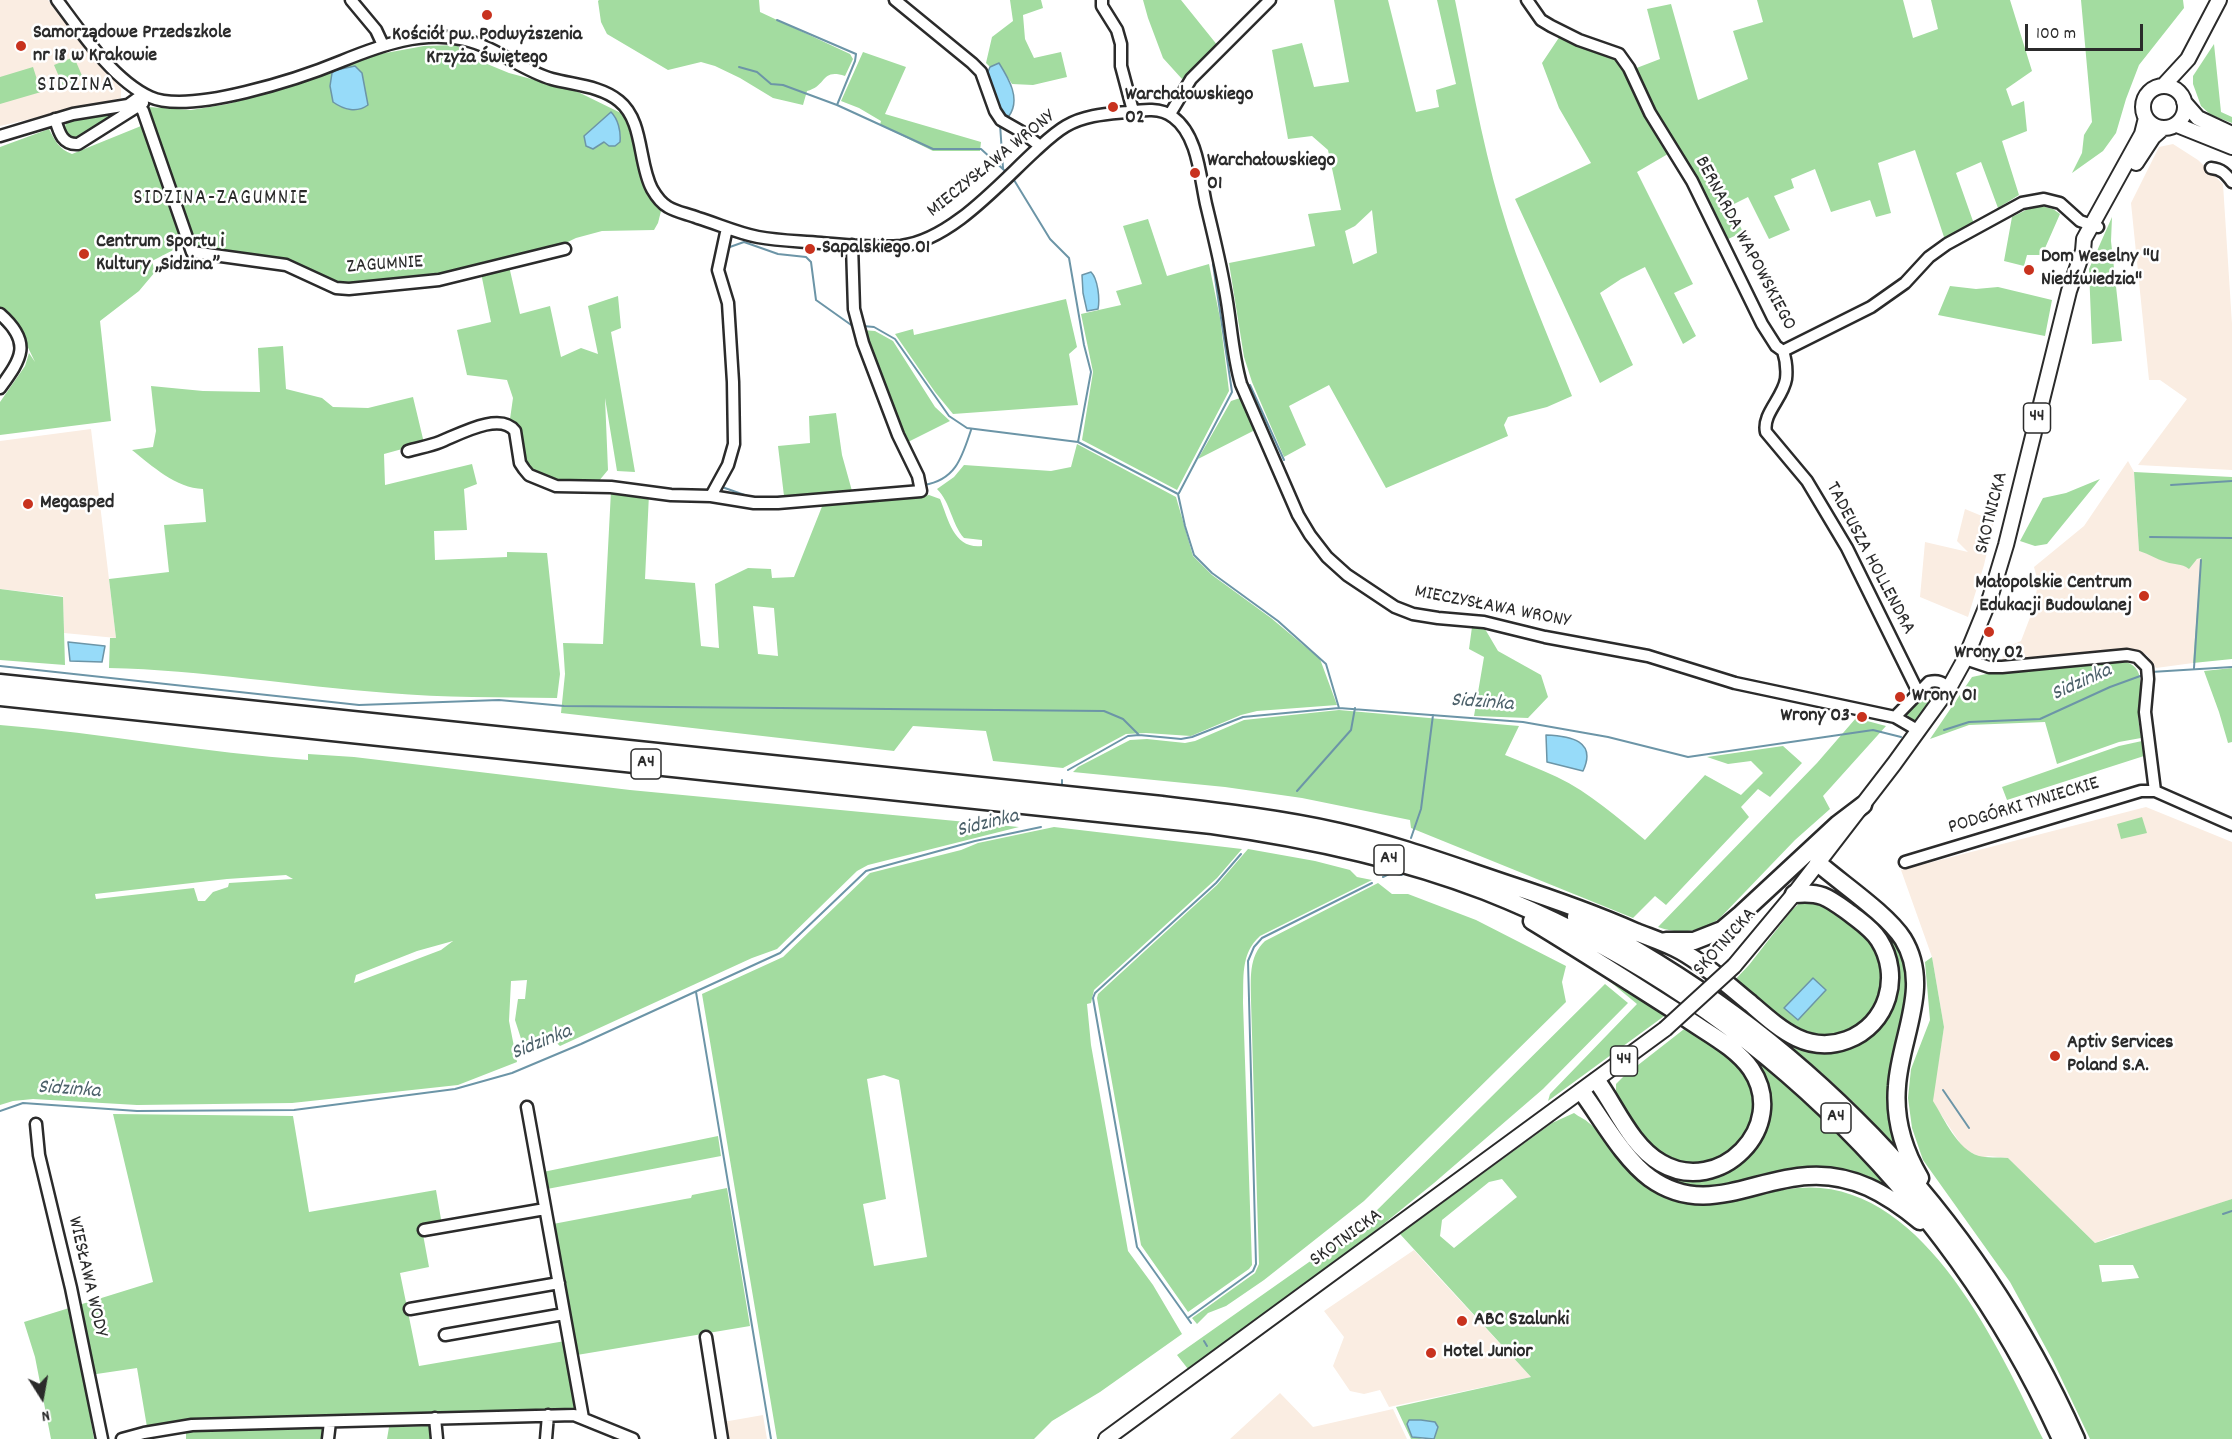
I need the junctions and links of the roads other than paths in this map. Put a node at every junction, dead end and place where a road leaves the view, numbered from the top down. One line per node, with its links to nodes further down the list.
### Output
1 (57, 0): 11 (street, MIECZYSŁAWA WRONY)
2 (351, 0): 8 (street)
3 (895, 0): 21 (street)
4 (1102, 0): 13 (street)
5 (1270, 0): 14 (street)
6 (1527, 0): 31 (street, BERNARDA WAPOWSKIEGO)
7 (2219, 0): 9 (main road)
8 (383, 45): 11 (street, MIECZYSŁAWA WRONY); 27 (street, MIECZYSŁAWA WRONY)
9 (2188, 58): 10 (main road); 12 (main road)
10 (2164, 85): 12 (main road); 16 (main road, 44)
11 (142, 99): 15 (street); 15 (street); 29 (street, ZAGUMNIE)
12 (2182, 99): 17 (main road); 19 (main road)
13 (1133, 111): 14 (street, MIECZYSŁAWA WRONY); 21 (street, MIECZYSŁAWA WRONY)
14 (1170, 114): 40 (street, MIECZYSŁAWA WRONY)
15 (55, 118): 20 (street)
16 (2146, 118): 18 (main road); 24 (main road, 44)
17 (2177, 125): 18 (main road); 22 (main road)
18 (2162, 129): 24 (main road, 44)
19 (2232, 134)
20 (0, 136)
21 (1040, 146): 28 (street, MIECZYSŁAWA WRONY)
22 (2232, 147)
23 (2211, 168): 25 (street)
24 (2120, 182): 26 (main road, SKOTNICKA / 44)
25 (2232, 182)
26 (2094, 226): 31 (street, BERNARDA WAPOWSKIEGO); 35 (main road, SKOTNICKA / 44)
27 (727, 228): 28 (street, MIECZYSŁAWA WRONY); 34 (street)
28 (852, 245): 34 (street)
29 (565, 249)
30 (0, 314): 32 (street)
31 (1783, 351): 38 (street, TADEUSZA HOLLENDRA)
32 (0, 388)
33 (408, 451): 34 (street)
34 (711, 496)
35 (1965, 658): 37 (main road, SKOTNICKA / 44); 42 (street)
36 (0, 683): 47 (highway, A4)
37 (1949, 688): 38 (street); 41 (main road, SKOTNICKA / 44)
38 (1918, 692): 40 (street)
39 (0, 697): 47 (highway, A4)
40 (1895, 717): 41 (street, MIECZYSŁAWA WRONY)
41 (1919, 731): 43 (main road, SKOTNICKA / 44)
42 (2155, 791): 44 (street); 45 (street, PODGÓRKI TYNIECKIE)
43 (1863, 805): 46 (main road, SKOTNICKA / 44); 49 (highway)
44 (2232, 825)
45 (1905, 862)
46 (1818, 863): 48 (main road, SKOTNICKA / 44); 55 (highway)
47 (1482, 883): 49 (highway); 50 (highway); 55 (highway, A4); 57 (highway, A4)
48 (1794, 894): 49 (highway); 50 (main road, SKOTNICKA / 44, bridge)
49 (1656, 940)
50 (1597, 1081): 51 (main road, SKOTNICKA / 44)
51 (1582, 1092): 57 (highway); 74 (main road, SKOTNICKA)
52 (527, 1107): 54 (street)
53 (36, 1124): 67 (street, WIESŁAWA WODY)
54 (545, 1209): 56 (street); 58 (street)
55 (1943, 1217): 76 (highway, A4)
56 (424, 1230)
57 (1944, 1241): 75 (highway, A4)
58 (559, 1283): 59 (street); 60 (street)
59 (410, 1309)
60 (564, 1314): 61 (street); 65 (street)
61 (445, 1335)
62 (706, 1337): 73 (street)
63 (548, 1415): 64 (street); 65 (street); 71 (street)
64 (435, 1418): 66 (street); 70 (street)
65 (583, 1418): 72 (street)
66 (330, 1422): 68 (street); 69 (street)
67 (102, 1439)
68 (122, 1439)
69 (328, 1439)
70 (437, 1439)
71 (546, 1439)
72 (633, 1439)
73 (722, 1439)
74 (1106, 1439)
75 (2061, 1439)
76 (2076, 1439)

